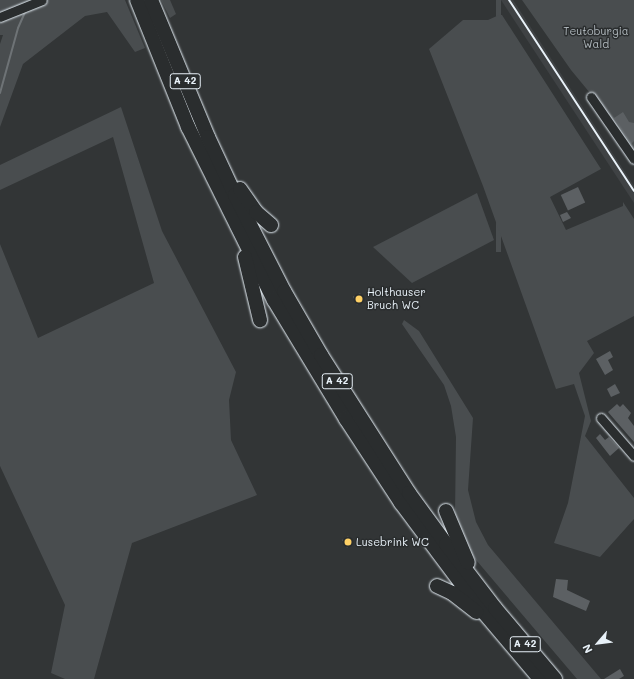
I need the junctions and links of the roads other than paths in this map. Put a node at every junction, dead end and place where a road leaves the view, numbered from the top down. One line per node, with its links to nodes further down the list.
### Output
1 (41, 0): 4 (street)
2 (137, 0): 8 (highway, A 42)
3 (151, 0): 6 (highway, A 42)
4 (0, 17)
5 (591, 97): 7 (street)
6 (208, 137): 9 (highway); 15 (highway, A 42)
7 (634, 160)
8 (233, 220): 10 (highway); 16 (highway, A 42)
9 (271, 225)
10 (260, 320)
11 (601, 418): 12 (street)
12 (634, 456)
13 (446, 511): 15 (highway)
14 (437, 586): 16 (highway)
15 (495, 608): 18 (highway, A 42)
16 (525, 662): 17 (highway, A 42)
17 (540, 679)
18 (556, 679)

